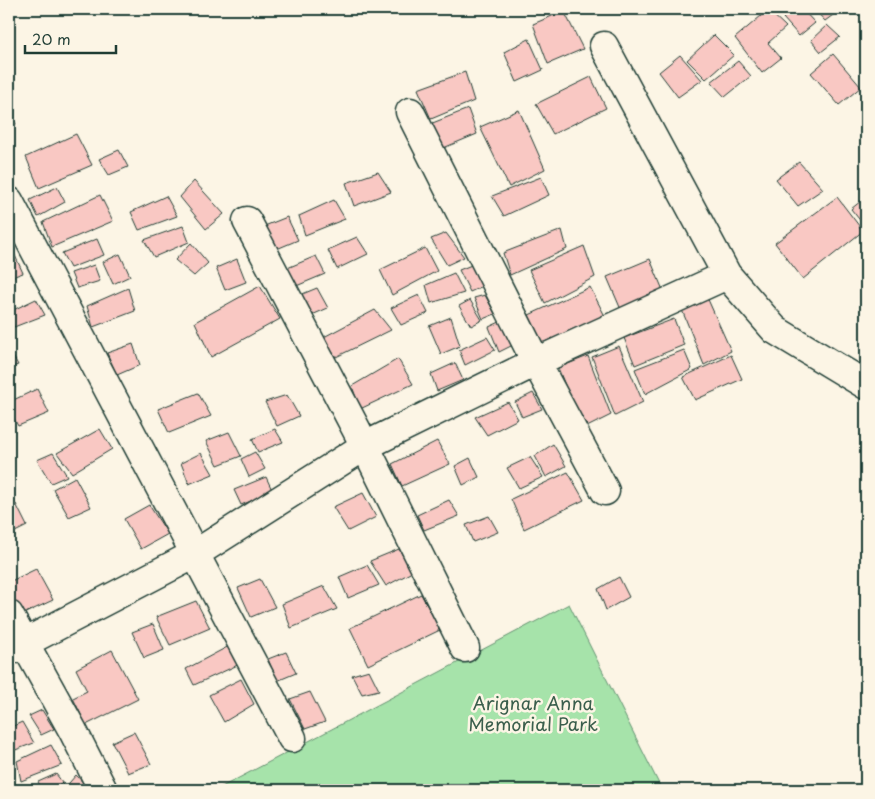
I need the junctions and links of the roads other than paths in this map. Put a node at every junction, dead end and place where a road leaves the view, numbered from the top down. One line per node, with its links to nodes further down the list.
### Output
1 (604, 46): 5 (street)
2 (410, 112): 6 (street)
3 (9, 201): 10 (street)
4 (247, 221): 8 (street)
5 (727, 275): 6 (street); 7 (street)
6 (536, 362): 8 (street); 9 (street)
7 (866, 385)
8 (365, 446): 10 (street); 13 (street)
9 (605, 491)
10 (195, 554): 12 (street); 14 (street)
11 (9, 615): 12 (street)
12 (17, 648): 15 (street)
13 (465, 648)
14 (292, 738)
15 (103, 790)

